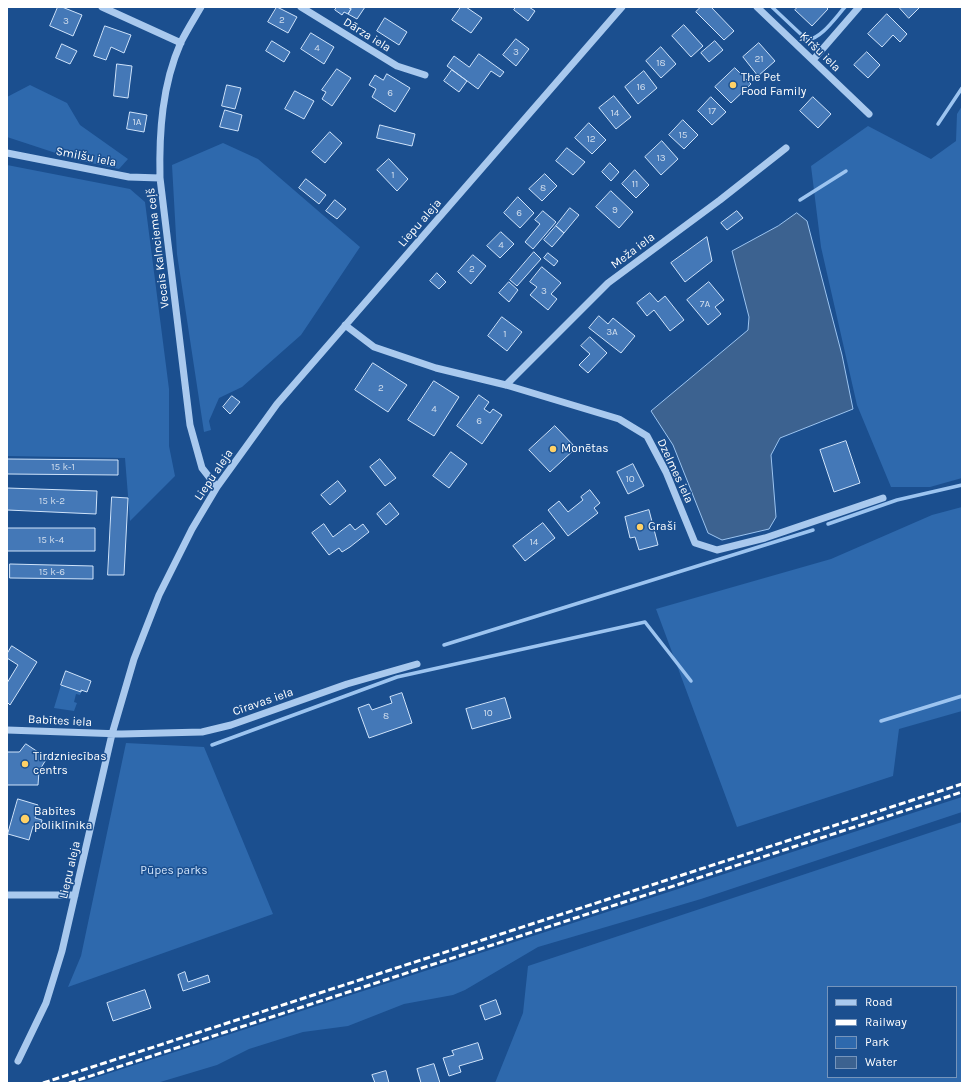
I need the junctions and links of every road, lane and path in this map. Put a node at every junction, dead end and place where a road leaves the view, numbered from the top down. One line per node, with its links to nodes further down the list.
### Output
1 (102, 7): 7 (street)
2 (201, 7): 7 (street, Vecais Kalnciema ceļš)
3 (301, 7): 9 (street, Dārza iela)
4 (622, 7): 14 (street, Liepu aleja)
5 (757, 7): 8 (street, Ķiršu iela)
6 (859, 7): 8 (street)
7 (181, 43): 13 (street, Vecais Kalnciema ceļš)
8 (813, 60): 10 (street, Ķiršu iela)
9 (425, 75)
10 (869, 114)
11 (786, 148): 15 (street, Meža iela)
12 (7, 153): 13 (street, Smilšu iela)
13 (160, 178): 16 (street, Vecais Kalnciema ceļš)
14 (345, 326): 15 (street, Dzelmes iela); 16 (street, Liepu aleja)
15 (506, 385): 17 (street, Dzelmes iela)
16 (217, 487): 20 (street, Liepu aleja)
17 (883, 498)
18 (417, 664): 20 (street, Cīravas iela)
19 (7, 730): 20 (street, Babītes iela)
20 (112, 734): 22 (street, Liepu aleja)
21 (7, 895): 22 (street)
22 (75, 895): 23 (street, Liepu aleja)
23 (18, 1061)

